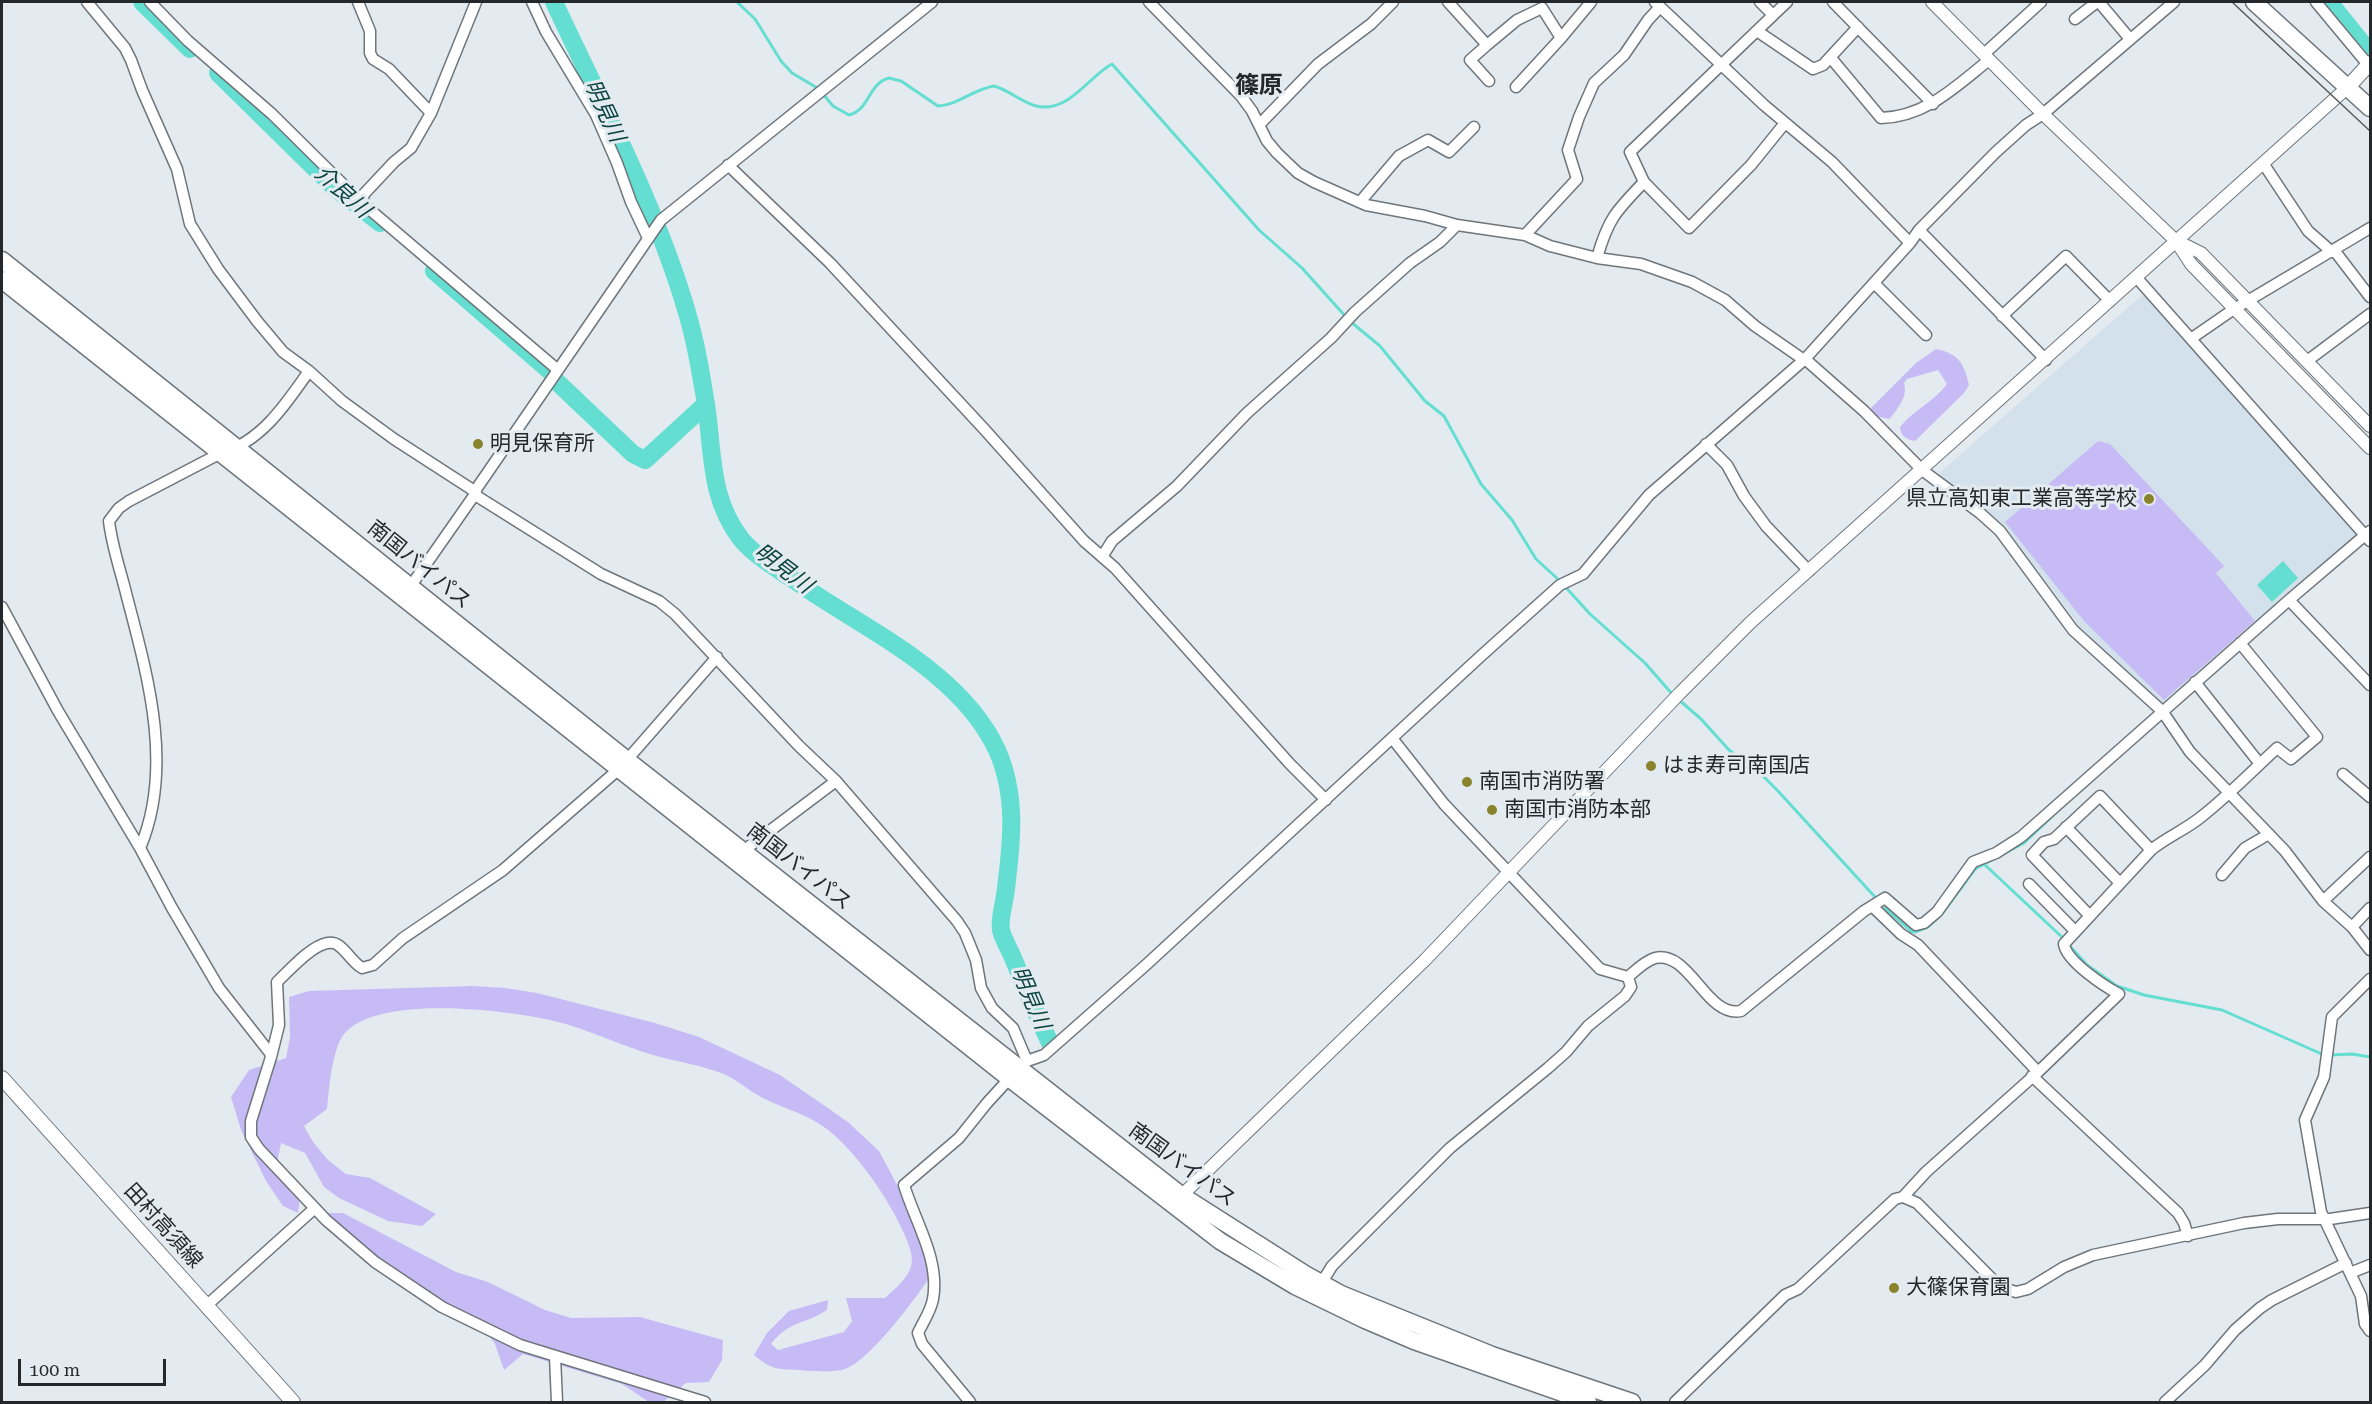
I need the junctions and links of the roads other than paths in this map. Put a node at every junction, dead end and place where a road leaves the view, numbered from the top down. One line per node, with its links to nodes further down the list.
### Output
1 (87, 2): 72 (street)
2 (150, 2): 46 (street)
3 (358, 2): 37 (street)
4 (476, 2): 37 (street)
5 (532, 2): 50 (street)
6 (1393, 2): 40 (street)
7 (1448, 2): 27 (street)
8 (1591, 2): 25 (street)
9 (1760, 2): 21 (street)
10 (1787, 2): 21 (street)
11 (1833, 2): 23 (street)
12 (1932, 2): 28 (street)
13 (2041, 2): 28 (street)
14 (2098, 2): 22 (street); 26 (street)
15 (2174, 2): 26 (street)
16 (2254, 2): 34 (highway)
17 (2316, 2): 31 (street)
18 (928, 3): 43 (street)
19 (1153, 3): 40 (street)
20 (1657, 4): 30 (street); 51 (street)
21 (1773, 15): 24 (street)
22 (2075, 20)
23 (1858, 27): 29 (street); 35 (street)
24 (1757, 31): 29 (street); 30 (street)
25 (1561, 38): 27 (street); 33 (street)
26 (2130, 39): 38 (street)
27 (1487, 45): 32 (street)
28 (1987, 57): 35 (street); 38 (street)
29 (1831, 58): 35 (street)
30 (1722, 65): 39 (street); 44 (street)
31 (2370, 65): 34 (main road)
32 (1489, 81)
33 (1516, 87)
34 (2348, 87): 36 (highway); 42 (street)
35 (1933, 104)
36 (2370, 108)
37 (431, 113): 46 (street)
38 (2043, 114): 49 (street); 52 (street)
39 (1785, 123): 44 (street); 53 (street)
40 (1259, 125): 45 (street)
41 (1474, 127): 45 (street)
42 (2263, 164): 52 (street); 54 (street)
43 (728, 165): 50 (street); 81 (street)
44 (1644, 182): 55 (street)
45 (1360, 202): 47 (street)
46 (362, 203): 71 (street)
47 (1457, 225): 51 (street); 81 (street)
48 (2370, 228): 54 (street)
49 (1918, 230): 53 (street); 65 (street)
50 (650, 235): 71 (street)
51 (1525, 236): 55 (street)
52 (2176, 241): 57 (street); 62 (street); 63 (street)
53 (1910, 243): 59 (street)
54 (2333, 251): 60 (street); 62 (street)
55 (1597, 258): 68 (street)
56 (2, 260): 76 (highway, 南国バイパス)
57 (2136, 277): 61 (street); 67 (street)
58 (2, 280): 77 (highway, 南国バイパス)
59 (1874, 283): 66 (street); 68 (street)
60 (2370, 297)
61 (2110, 301): 65 (street); 69 (street)
62 (2248, 301): 63 (street); 70 (street)
63 (2234, 309): 67 (street); 75 (street)
64 (2370, 314): 70 (street)
65 (2002, 315): 69 (street)
66 (1926, 335)
67 (2192, 338): 80 (street)
68 (1804, 359): 74 (street); 78 (street)
69 (2046, 360): 78 (street)
70 (2307, 361): 73 (street)
71 (558, 370): 79 (street)
72 (309, 371): 76 (street); 79 (street)
73 (2370, 426)
74 (1706, 444): 82 (street); 91 (street)
75 (2370, 448)
76 (237, 449): 77 (street); 83 (highway, 南国バイパス)
77 (221, 453): 83 (highway, 南国バイパス); 101 (street)
78 (1922, 470): 82 (street); 90 (street)
79 (475, 493): 83 (street); 87 (street)
80 (2368, 535): 84 (street)
81 (1102, 557): 98 (street)
82 (1809, 571): 105 (street)
83 (406, 592): 93 (highway, 南国バイパス)
84 (2289, 600): 86 (street); 88 (street)
85 (2, 607): 101 (street)
86 (2240, 643): 89 (street); 92 (street)
87 (717, 657): 93 (street); 95 (street)
88 (2369, 679)
89 (2195, 682): 90 (street); 92 (street)
90 (2162, 711): 96 (street); 110 (street)
91 (1392, 738): 98 (street); 105 (street)
92 (2260, 764): 96 (street)
93 (623, 765): 103 (highway, 南国バイパス); 118 (street); 119 (highway, 南国バイパス)
94 (2343, 774): 97 (street)
95 (836, 781): 103 (street); 119 (street)
96 (2229, 793): 100 (street); 102 (street)
97 (2370, 798)
98 (1326, 800): 119 (street)
99 (2066, 827): 102 (street); 107 (street); 112 (street)
100 (2269, 834): 106 (street); 109 (street)
101 (140, 848): 118 (street)
102 (2151, 850): 107 (street)
103 (743, 851): 119 (highway, 南国バイパス)
104 (2370, 857): 109 (street)
105 (1508, 872): 116 (street); 123 (street)
106 (2222, 875)
107 (2120, 883): 112 (street)
108 (2029, 884): 114 (street)
109 (2323, 901): 113 (street)
110 (1872, 906): 116 (street); 120 (street)
111 (2370, 908): 113 (street)
112 (2089, 915): 114 (street)
113 (2352, 927): 115 (street)
114 (2075, 932): 120 (street)
115 (2370, 950)
116 (1628, 977): 130 (street)
117 (2370, 979): 126 (street)
118 (271, 1057): 124 (street)
119 (1019, 1069): 123 (highway, 南国バイパス); 137 (street)
120 (2035, 1074): 122 (street); 127 (street)
121 (2, 1078): 131 (main road, 田村高須線)
122 (1903, 1197): 127 (street); 140 (street)
123 (1176, 1200): 130 (highway, 南国バイパス)
124 (315, 1208): 131 (street); 133 (street)
125 (2370, 1213): 126 (street)
126 (2323, 1219): 127 (street); 129 (street)
127 (2188, 1236)
128 (2370, 1265): 129 (street)
129 (2348, 1268): 132 (street); 141 (street)
130 (1318, 1289): 138 (highway, 南国バイパス); 139 (highway, 南国バイパス)
131 (206, 1306): 134 (main road, 田村高須線)
132 (2370, 1331)
133 (555, 1357): 135 (street); 136 (street)
134 (293, 1402)
135 (557, 1402)
136 (705, 1402)
137 (970, 1402)
138 (1588, 1402)
139 (1632, 1402)
140 (1675, 1402)
141 (2164, 1402)

